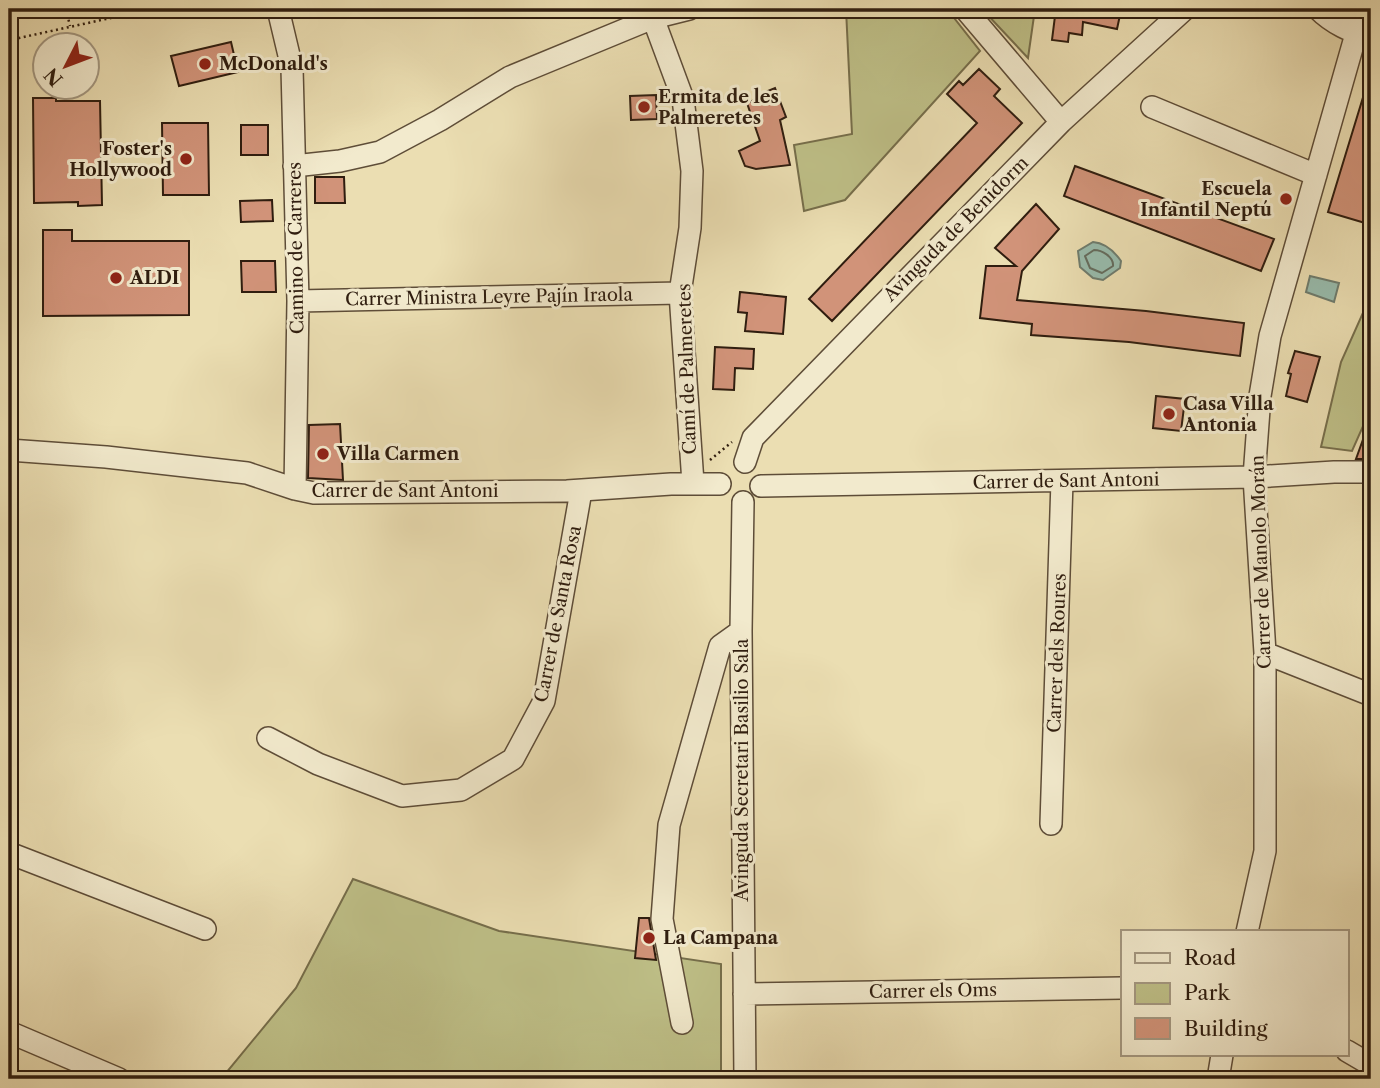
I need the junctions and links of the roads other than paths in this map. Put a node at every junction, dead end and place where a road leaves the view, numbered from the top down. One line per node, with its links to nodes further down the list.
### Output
1 (278, 9): 11 (street, Camino de Carreres)
2 (689, 9): 7 (street)
3 (965, 9): 10 (street)
4 (1185, 9): 10 (street, Avinguda de Benidorm)
5 (1318, 9): 8 (street)
6 (1357, 9): 8 (street, Carrer de Manolo Morán)
7 (653, 14): 11 (street); 13 (street, Camí de Palmeretes)
8 (1364, 36): 12 (street, Carrer de Manolo Morán)
9 (1152, 107): 12 (street)
10 (1061, 122): 16 (street, Avinguda de Benidorm)
11 (294, 166): 14 (street, Camino de Carreres)
12 (1316, 175): 18 (street, Carrer de Manolo Morán)
13 (680, 293): 14 (street, Carrer Ministra Leyre Pajín Iraola); 20 (street, Camí de Palmeretes)
14 (298, 300): 23 (street, Camino de Carreres)
15 (9, 450): 23 (street, Carrer de Sant Antoni)
16 (745, 462): 21 (street); 22 (street)
17 (1371, 472): 18 (street, Carrer de Sant Antoni)
18 (1254, 477): 19 (street, Carrer de Sant Antoni); 27 (street, Carrer de Manolo Morán)
19 (1062, 481): 22 (street, Carrer de Sant Antoni); 30 (street, Carrer dels Roures)
20 (693, 483): 21 (street, Carrer de Sant Antoni); 24 (street, Carrer de Sant Antoni)
21 (720, 484): 25 (street)
22 (761, 486): 25 (street)
23 (295, 489): 24 (street, Carrer de Sant Antoni)
24 (582, 491): 29 (street, Carrer de Santa Rosa)
25 (743, 502): 26 (street, Avinguda Secretari Basilio Sala)
26 (741, 631): 35 (street, Avinguda Secretari Basilio Sala); 36 (street)
27 (1265, 653): 28 (street); 33 (street, Carrer de Manolo Morán)
28 (1371, 695)
29 (268, 738)
30 (1051, 824)
31 (9, 853): 32 (street)
32 (205, 929)
33 (1247, 930)
34 (1121, 988): 35 (street, Carrer els Oms)
35 (744, 994): 42 (street, Avinguda Secretari Basilio Sala)
36 (682, 1023)
37 (9, 1032): 41 (street)
38 (1348, 1052): 40 (street)
39 (1222, 1056): 43 (street)
40 (1371, 1065)
41 (119, 1079)
42 (745, 1079)
43 (1218, 1079)

